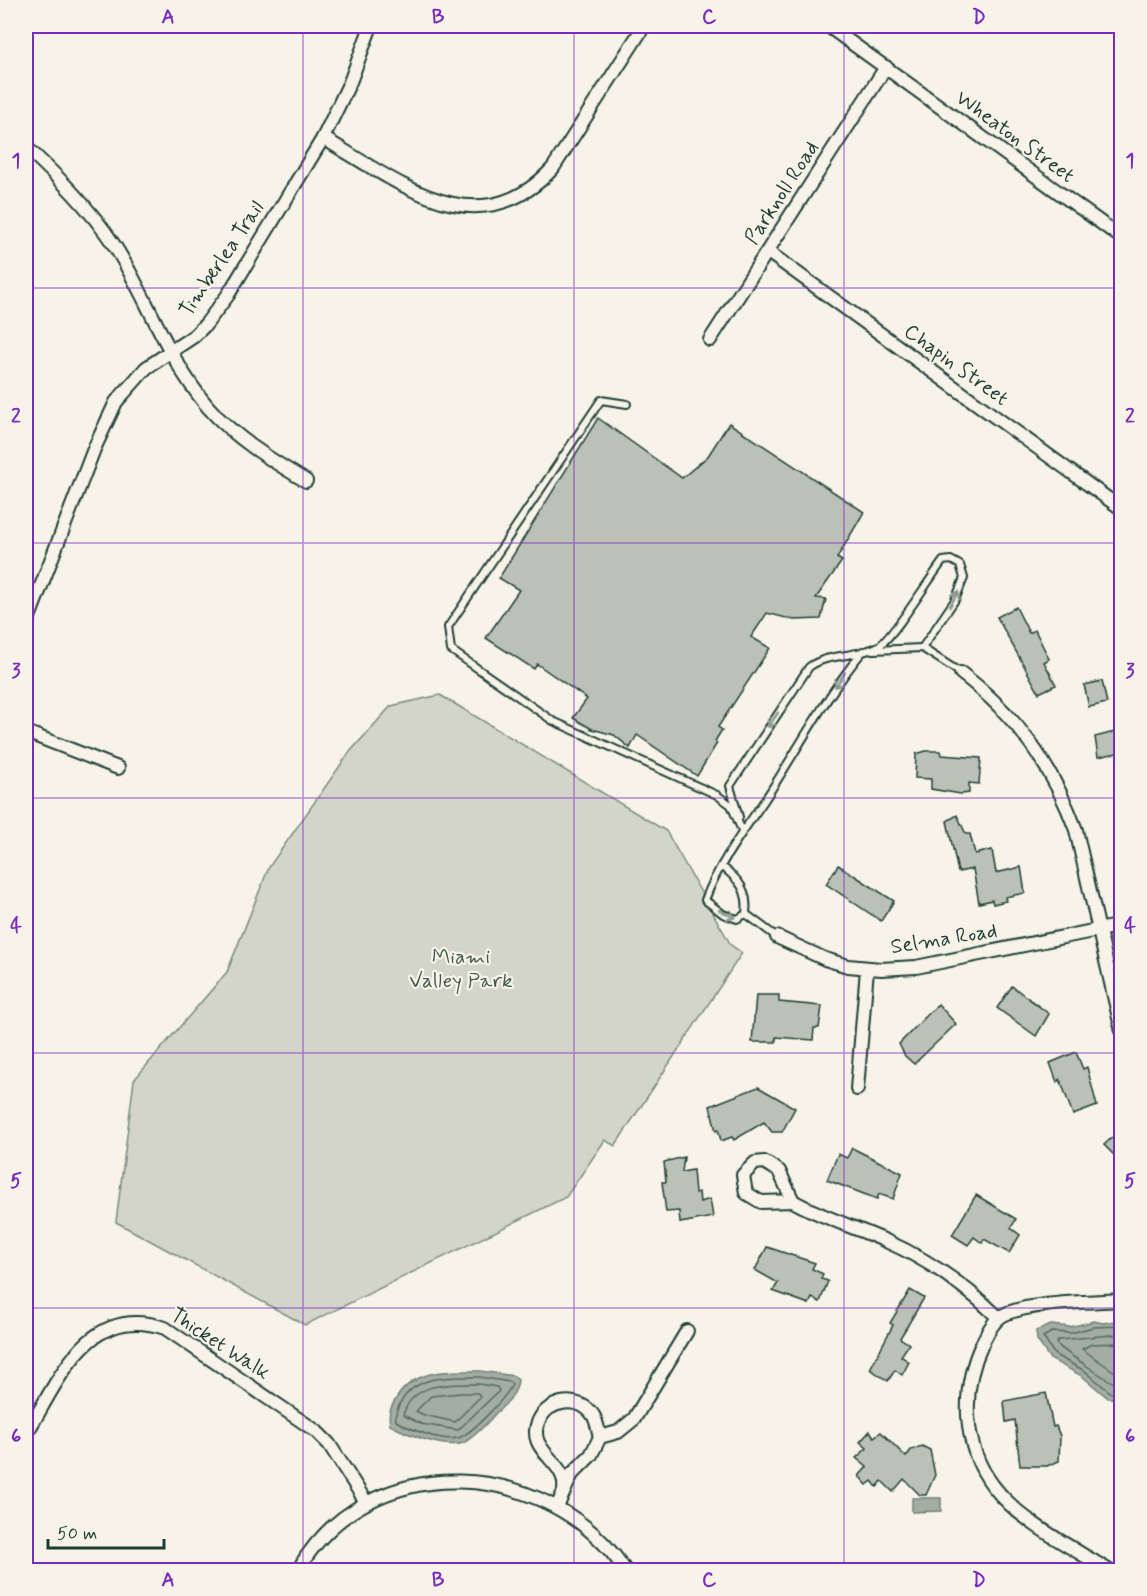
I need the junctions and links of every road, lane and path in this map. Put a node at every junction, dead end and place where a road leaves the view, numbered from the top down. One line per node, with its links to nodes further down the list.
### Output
1 (371, 26): 5 (street, Timberlea Trail)
2 (644, 26): 5 (street)
3 (828, 26): 4 (street, Wheaton Street)
4 (886, 67): 7 (street, Wheaton Street); 8 (street, Parknoll Road)
5 (323, 138): 10 (street, Timberlea Trail)
6 (26, 147): 10 (street)
7 (1122, 238)
8 (768, 252): 9 (street, Parknoll Road); 13 (street, Chapin Street)
9 (710, 340)
10 (170, 353): 12 (street); 14 (street, Timberlea Trail)
11 (627, 404): 20 (lane)
12 (306, 481)
13 (1122, 509)
14 (26, 625)
15 (922, 648): 16 (lane); 16 (lane, one-way to 16); 17 (lane)
16 (863, 650): 20 (lane, one-way to 20); 20 (lane, one-way to 20)
17 (961, 673): 24 (street)
18 (26, 732): 19 (street)
19 (118, 768)
20 (742, 831): 21 (lane)
21 (721, 866): 22 (lane); 22 (lane, one-way to 22)
22 (746, 914): 25 (lane)
23 (1122, 926): 24 (street, Selma Road)
24 (1099, 930): 26 (street, Selma Road); 27 (street)
25 (777, 937): 26 (street, Selma Road)
26 (867, 969): 28 (street)
27 (1122, 1031)
28 (857, 1089)
29 (793, 1201): 31 (street)
30 (1122, 1300): 31 (street)
31 (999, 1318): 40 (street)
32 (687, 1331): 34 (street)
33 (26, 1434): 36 (street, Thicket Walk)
34 (600, 1437): 35 (street); 35 (street)
35 (564, 1490): 37 (street)
36 (366, 1502): 37 (street); 38 (street)
37 (557, 1508): 39 (street)
38 (298, 1570)
39 (626, 1570)
40 (1108, 1570)

